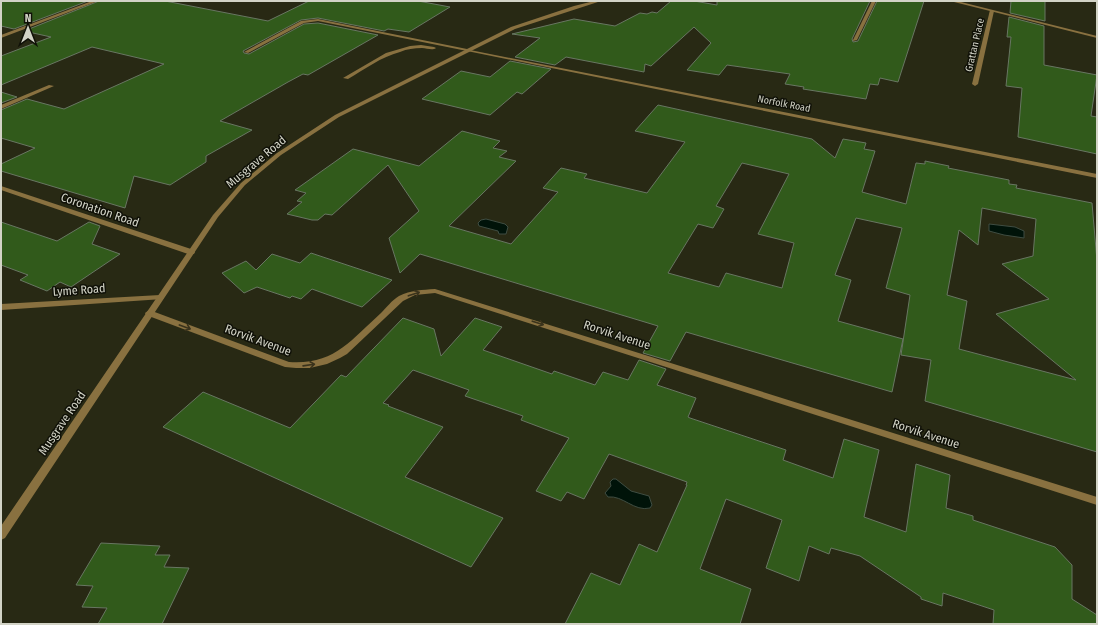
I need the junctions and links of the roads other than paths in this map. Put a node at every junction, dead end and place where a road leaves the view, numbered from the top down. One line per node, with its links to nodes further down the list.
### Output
1 (96, 1): 6 (street)
2 (599, 1): 10 (street, Musgrave Road)
3 (874, 1): 8 (street)
4 (952, 1): 5 (street)
5 (992, 11): 7 (street); 12 (street, Grattan Place)
6 (1, 37)
7 (1097, 38)
8 (855, 40)
9 (246, 52): 10 (street)
10 (464, 52): 11 (street); 15 (street, Norfolk Road); 17 (street, Musgrave Road)
11 (346, 78)
12 (975, 84)
13 (51, 86): 14 (street)
14 (1, 107)
15 (1097, 176)
16 (1, 188): 17 (street, Coronation Road)
17 (191, 252): 18 (street, Musgrave Road)
18 (160, 297): 19 (street, Lyme Road); 20 (street, Musgrave Road)
19 (1, 307)
20 (149, 313): 21 (street, Rorvik Avenue, one-way to 21); 22 (street, Musgrave Road)
21 (1097, 501)
22 (1, 535)

